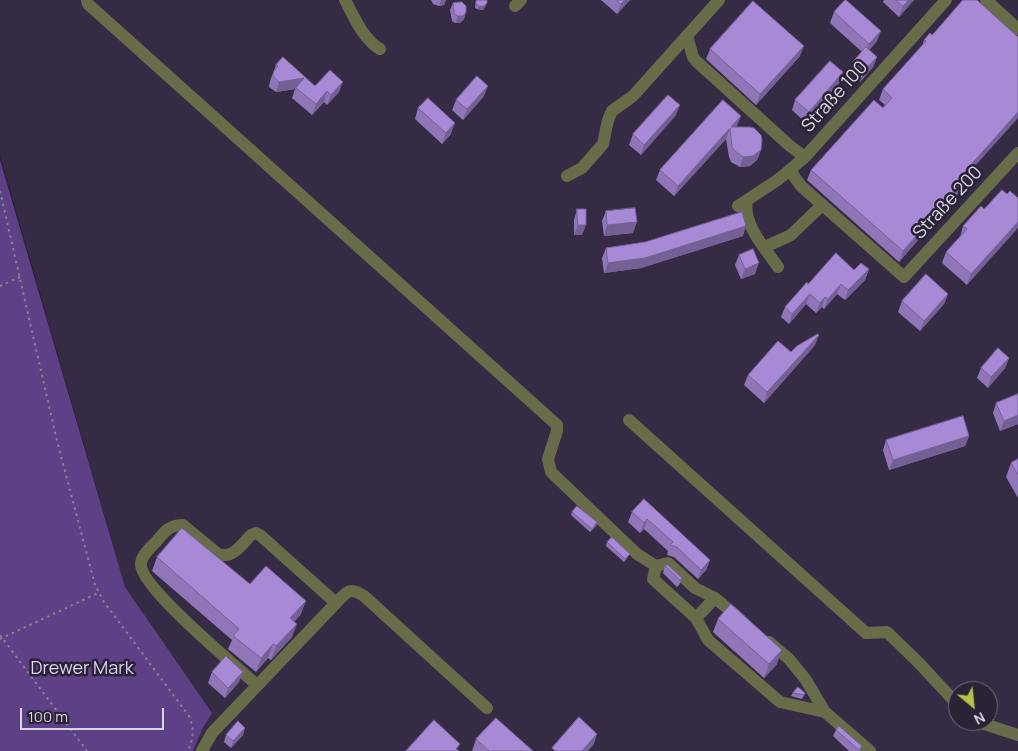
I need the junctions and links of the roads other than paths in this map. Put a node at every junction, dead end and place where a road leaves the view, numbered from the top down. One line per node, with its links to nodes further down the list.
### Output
1 (87, 0): 17 (street)
2 (345, 0): 8 (street)
3 (719, 0): 7 (street)
4 (946, 0): 10 (street, Straße 100)
5 (986, 0): 6 (street)
6 (1018, 29)
7 (687, 36): 10 (street); 12 (street)
8 (380, 49)
9 (1018, 153): 13 (street, Straße 200)
10 (805, 156): 11 (street, Straße 100)
11 (792, 168): 13 (street); 14 (street, Straße 100)
12 (567, 176)
13 (822, 205): 14 (street)
14 (765, 247): 15 (street)
15 (778, 267)
16 (629, 420): 22 (street)
17 (656, 566): 18 (street); 20 (street)
18 (715, 598): 20 (street); 24 (street)
19 (336, 603): 21 (street); 21 (street); 23 (street)
20 (696, 618): 24 (street)
21 (257, 685): 27 (street)
22 (948, 693)
23 (487, 708)
24 (825, 712): 28 (street)
25 (998, 728): 26 (street)
26 (1018, 735)
27 (202, 751)
28 (870, 751)

